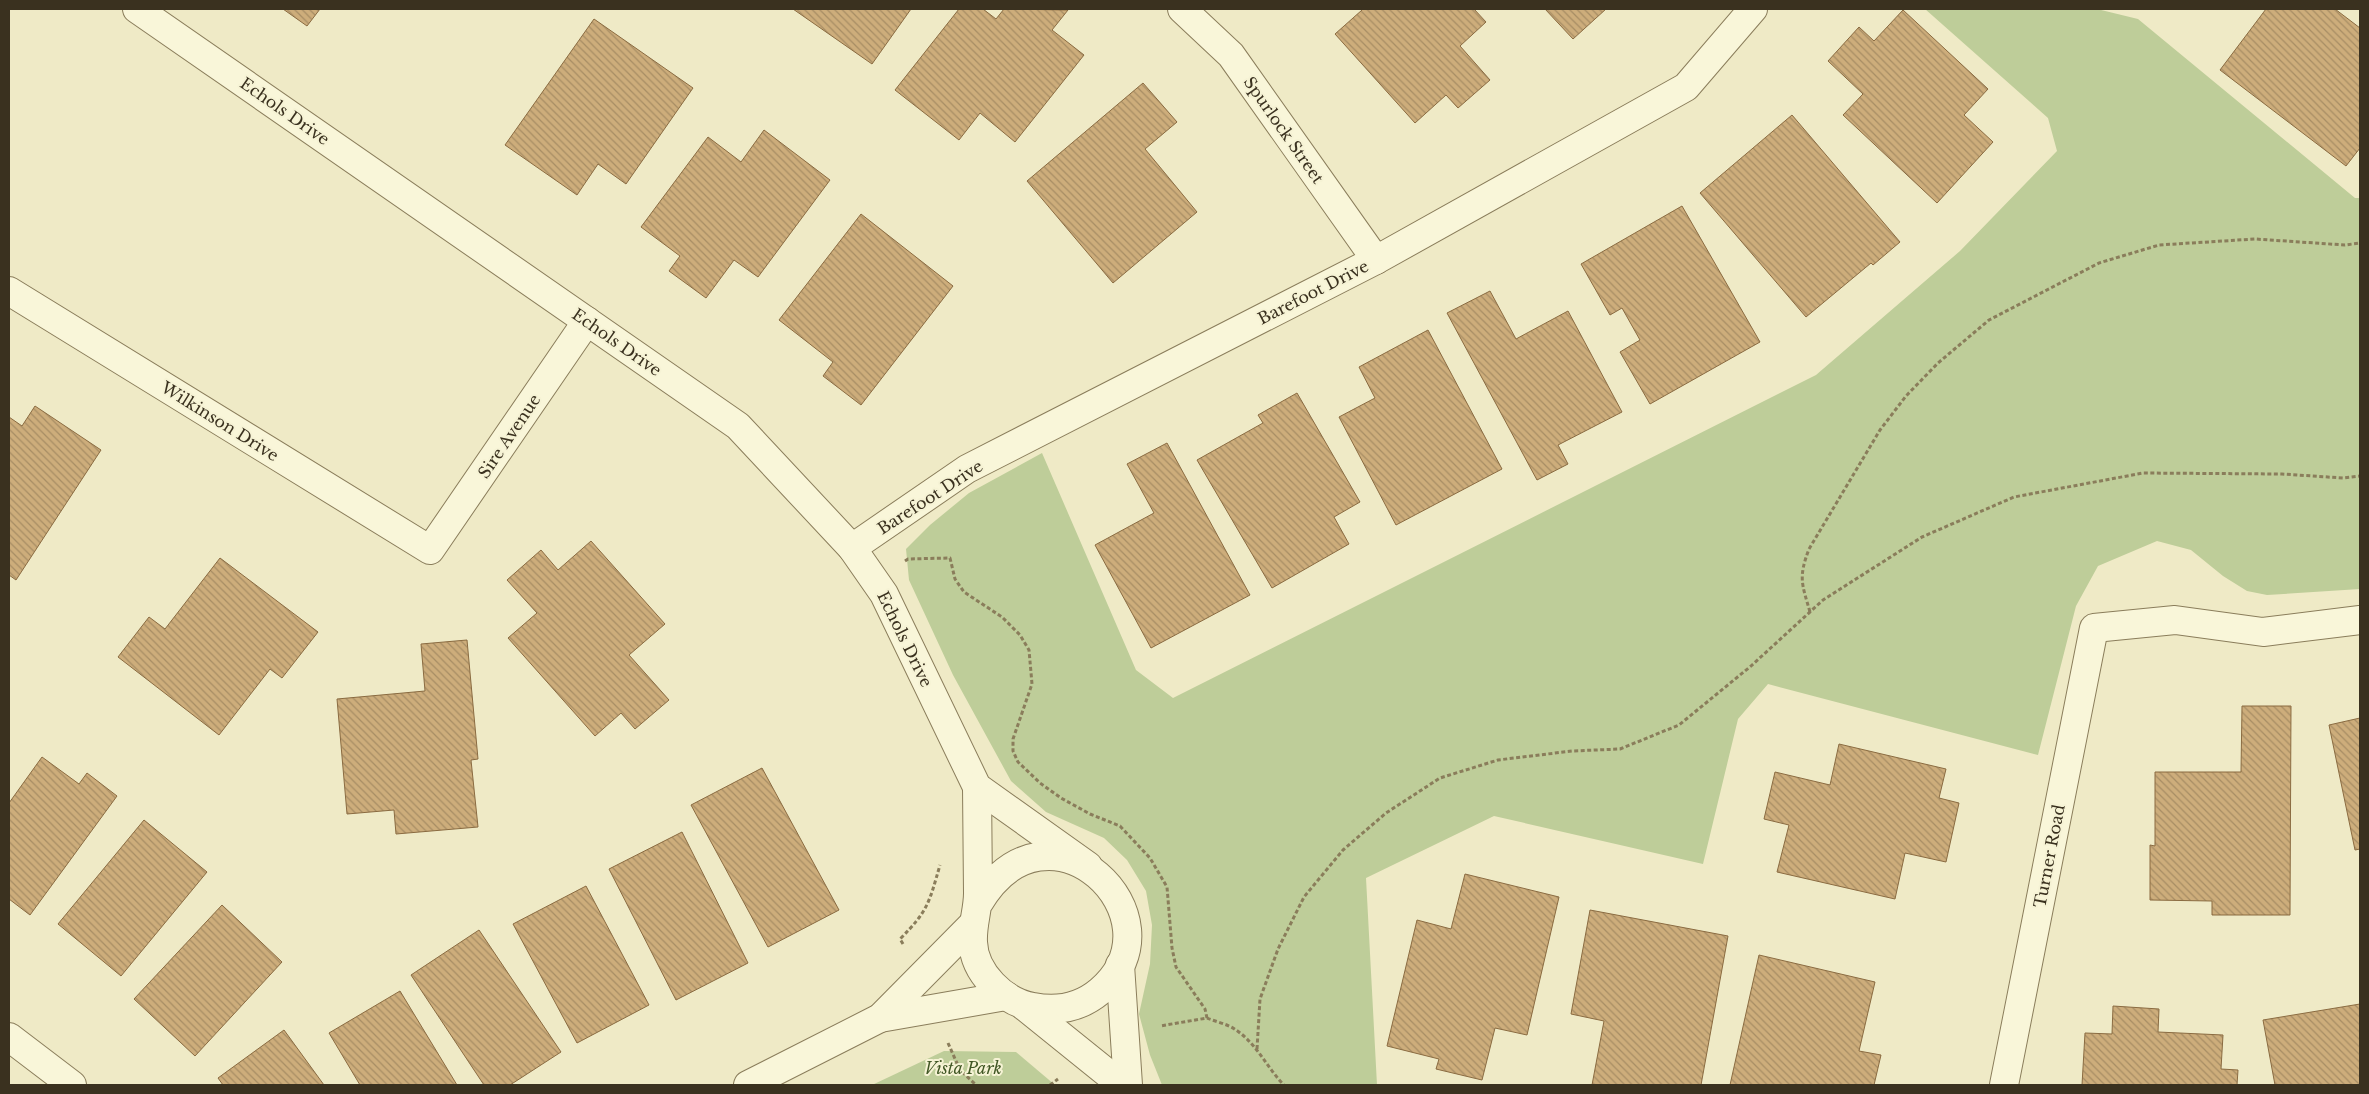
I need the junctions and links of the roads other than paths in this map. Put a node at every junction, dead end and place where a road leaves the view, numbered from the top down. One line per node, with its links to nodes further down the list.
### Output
1 (137, 9): 6 (street, Echols Drive)
2 (1182, 9): 4 (street, Spurlock Street)
3 (1753, 9): 4 (street, Barefoot Drive)
4 (1376, 260): 7 (street, Barefoot Drive)
5 (9, 291): 8 (street, Wilkinson Drive)
6 (587, 321): 7 (street, Echols Drive); 8 (street, Sire Avenue)
7 (852, 548): 10 (street, Echols Drive)
8 (430, 550)
9 (2360, 620): 21 (street, Turner Road)
10 (977, 787): 11 (street, Echols Drive); 12 (street, Echols Drive)
11 (1088, 866): 12 (street); 13 (street)
12 (976, 914): 14 (street); 15 (street)
13 (1120, 965): 14 (street); 20 (street)
14 (1015, 1001): 15 (street); 19 (street)
15 (880, 1018): 18 (street)
16 (9, 1037): 17 (street)
17 (72, 1085)
18 (748, 1085)
19 (1122, 1085)
20 (1128, 1085)
21 (2004, 1085)

